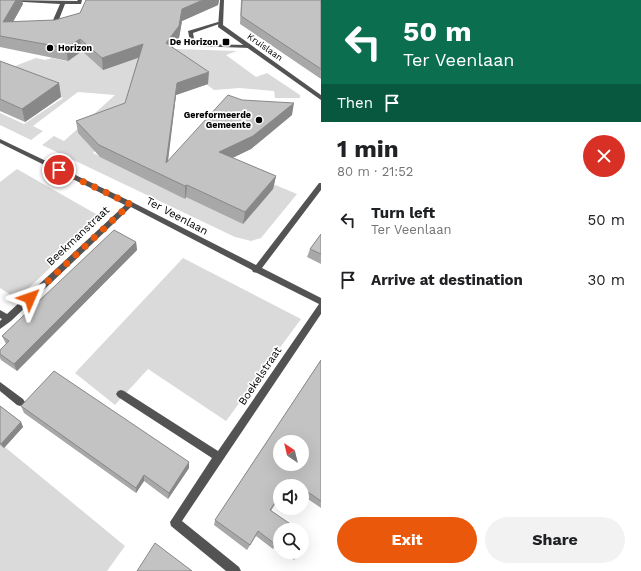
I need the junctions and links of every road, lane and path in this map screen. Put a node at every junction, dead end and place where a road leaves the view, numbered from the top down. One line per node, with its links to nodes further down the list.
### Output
1 (6, 0): 4 (street)
2 (80, 0): 4 (street)
3 (222, 0): 5 (street)
4 (62, 3): 6 (street)
5 (220, 23): 7 (street, Kruislaan); 7 (street)
6 (53, 27)
7 (249, 47): 8 (street, Kruislaan)
8 (321, 98)
9 (0, 141): 11 (street, Ter Veenlaan)
10 (321, 185): 12 (street)
11 (130, 204): 12 (street, Ter Veenlaan); 16 (street, Beekmanstraat)
12 (256, 270): 13 (street, Ter Veenlaan)
13 (321, 302)
14 (321, 307): 21 (street, Boekelstraat)
15 (0, 313): 16 (street)
16 (8, 319): 17 (street, Beekmanstraat)
17 (0, 326)
18 (0, 386): 20 (street)
19 (121, 394): 21 (street)
20 (20, 402)
21 (219, 457): 22 (street, Boekelstraat)
22 (235, 571)

